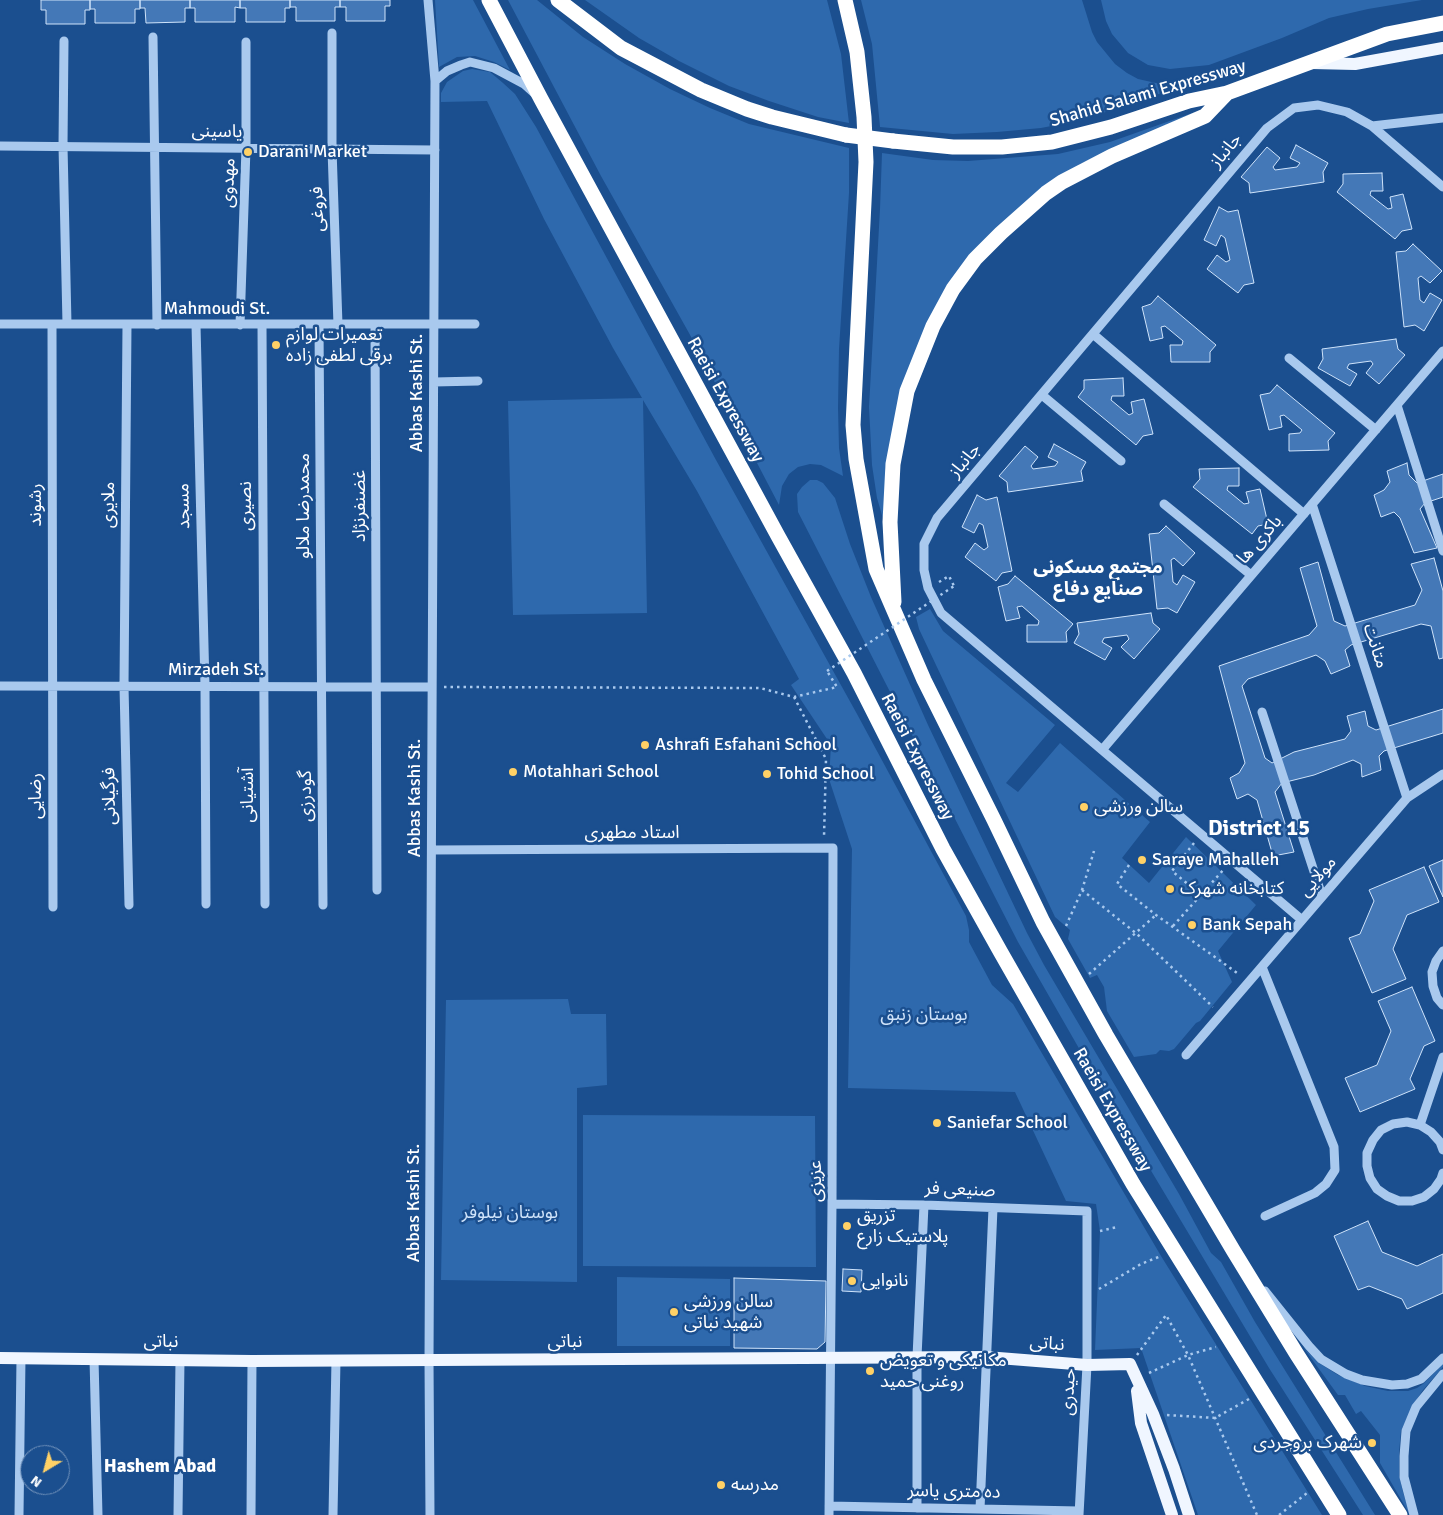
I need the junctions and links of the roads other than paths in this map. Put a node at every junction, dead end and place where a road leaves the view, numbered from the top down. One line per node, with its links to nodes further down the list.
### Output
1 (428, 0): 12 (street, Abbas Kashi St.)
2 (489, 0): 14 (highway, Raeisi Expressway)
3 (558, 0): 13 (highway, Shahid Salami Expressway, bridge)
4 (845, 0): 51 (highway, Raeisi Expressway)
5 (1443, 23): 11 (highway, Shahid Salami Expressway)
6 (332, 33): 21 (street, فروغی)
7 (153, 37): 19 (street)
8 (64, 41): 18 (street)
9 (246, 42): 20 (street, مهدوی)
10 (1443, 48): 11 (main road)
11 (1309, 63): 13 (highway, Shahid Salami Expressway)
12 (435, 81): 14 (street); 22 (street, Abbas Kashi St.)
13 (1227, 92): 51 (highway)
14 (541, 99): 114 (highway, Raeisi Expressway)
15 (1443, 118): 16 (street)
16 (1372, 126): 23 (street); 37 (street, جانباز)
17 (0, 146): 18 (street, یاسینی)
18 (63, 146): 19 (street, یاسینی); 26 (street)
19 (155, 147): 20 (street, یاسینی); 29 (street)
20 (246, 148): 21 (street, یاسینی); 31 (street, مهدوی)
21 (332, 149): 22 (street, یاسینی); 34 (street, فروغی)
22 (435, 150): 36 (street, Abbas Kashi St.)
23 (1443, 188)
24 (0, 324): 25 (street, Mahmoudi St.)
25 (52, 324): 26 (street, Mahmoudi St.); 53 (street, رشوند)
26 (67, 324): 28 (street, Mahmoudi St.)
27 (475, 324): 36 (street, Mahmoudi St.)
28 (127, 325): 29 (street, Mahmoudi St.); 54 (street, ملایری)
29 (157, 325): 30 (street, Mahmoudi St.)
30 (196, 325): 31 (street, Mahmoudi St.); 55 (street, مسجد)
31 (240, 325): 32 (street, Mahmoudi St.)
32 (262, 325): 33 (street, Mahmoudi St.); 57 (street, نصیری)
33 (319, 325): 34 (street, Mahmoudi St.); 56 (street, محمدرضا ملالو)
34 (338, 325): 35 (street, Mahmoudi St.)
35 (375, 325): 36 (street, Mahmoudi St.); 58 (street, غضنفرنژاد)
36 (434, 325): 41 (street, Abbas Kashi St.)
37 (1093, 334): 42 (street, جانباز); 48 (street)
38 (1443, 351): 43 (street, باکری ها)
39 (1288, 358): 44 (street)
40 (478, 381): 41 (street)
41 (434, 382): 59 (street, Abbas Kashi St.)
42 (1042, 395): 45 (street); 61 (street, جانباز)
43 (1397, 405): 44 (street, باکری ها); 49 (street)
44 (1376, 430): 47 (street, باکری ها)
45 (1122, 461)
46 (1164, 504): 50 (street)
47 (1312, 504): 48 (street, باکری ها); 63 (street, متانت)
48 (1304, 514): 50 (street, باکری ها)
49 (1443, 551)
50 (1251, 575): 61 (street, باکری ها)
51 (894, 613): 87 (highway, Raeisi Expressway)
52 (0, 686): 53 (street, Mirzadeh St.)
53 (52, 686): 54 (street, Mirzadeh St.); 72 (street, رضایی)
54 (124, 686): 55 (street, Mirzadeh St.); 70 (street, فرگیلانی)
55 (205, 686): 57 (street, Mirzadeh St.); 68 (street, مسجد)
56 (322, 686): 57 (street, Mirzadeh St.); 58 (street, Mirzadeh St.); 71 (street, گودرزی)
57 (263, 687): 69 (street, آشتیانی)
58 (377, 687): 59 (street, Mirzadeh St.); 66 (street, غضنفرنژاد)
59 (432, 687): 65 (street, Abbas Kashi St.)
60 (1262, 712): 67 (street)
61 (1102, 750): 73 (street, جانباز)
62 (1443, 774): 63 (street, مولايی)
63 (1406, 798): 67 (street, مولايی)
64 (828, 848): 65 (street, استاد مطهری); 82 (street, عزیزی)
65 (432, 850): 97 (street, Abbas Kashi St.)
66 (377, 890)
67 (1322, 896): 73 (street, مولايی)
68 (206, 904)
69 (265, 904)
70 (129, 905)
71 (324, 905)
72 (53, 907)
73 (1302, 920): 75 (street, مولايی)
74 (1443, 951): 76 (street)
75 (1262, 967): 77 (street, مولايی); 86 (street)
76 (1443, 1005)
77 (1186, 1055)
78 (1443, 1057): 79 (street)
79 (1420, 1125): 80 (street); 81 (street)
80 (1443, 1150)
81 (1443, 1173)
82 (832, 1204): 83 (street, صنیعی فر); 91 (street, عزیزی)
83 (924, 1205): 84 (street, صنیعی فر); 92 (street)
84 (993, 1208): 85 (street, صنیعی فر); 88 (street)
85 (1087, 1211): 99 (street, حیدری)
86 (1265, 1216)
87 (1233, 1250): 93 (street); 115 (highway, Raeisi Expressway)
88 (986, 1357): 92 (main road, نباتی); 99 (main road, نباتی); 103 (street)
89 (0, 1358): 90 (main road, نباتی)
90 (21, 1358): 94 (main road, نباتی); 106 (street)
91 (830, 1358): 92 (main road, نباتی); 97 (main road, نباتی); 104 (street, عزیزی)
92 (917, 1358): 102 (street)
93 (1443, 1358)
94 (94, 1359): 95 (main road, نباتی); 107 (street)
95 (180, 1360): 98 (main road, نباتی); 108 (street)
96 (336, 1360): 97 (main road, نباتی); 98 (main road, نباتی); 110 (street)
97 (429, 1360): 111 (street, Abbas Kashi St.)
98 (252, 1361): 109 (street)
99 (1087, 1365): 101 (main road, نباتی); 105 (street, حیدری)
100 (1443, 1374): 116 (street)
101 (1136, 1378): 112 (main road); 113 (main road)
102 (917, 1508): 103 (street, ده متری یاسر); 104 (street, ده متری یاسر)
103 (980, 1509): 105 (street, ده متری یاسر)
104 (829, 1511)
105 (1079, 1513)
106 (19, 1515)
107 (98, 1515)
108 (178, 1515)
109 (251, 1515)
110 (333, 1515)
111 (430, 1515)
112 (1172, 1515)
113 (1188, 1515)
114 (1339, 1515)
115 (1400, 1515)
116 (1414, 1515)

